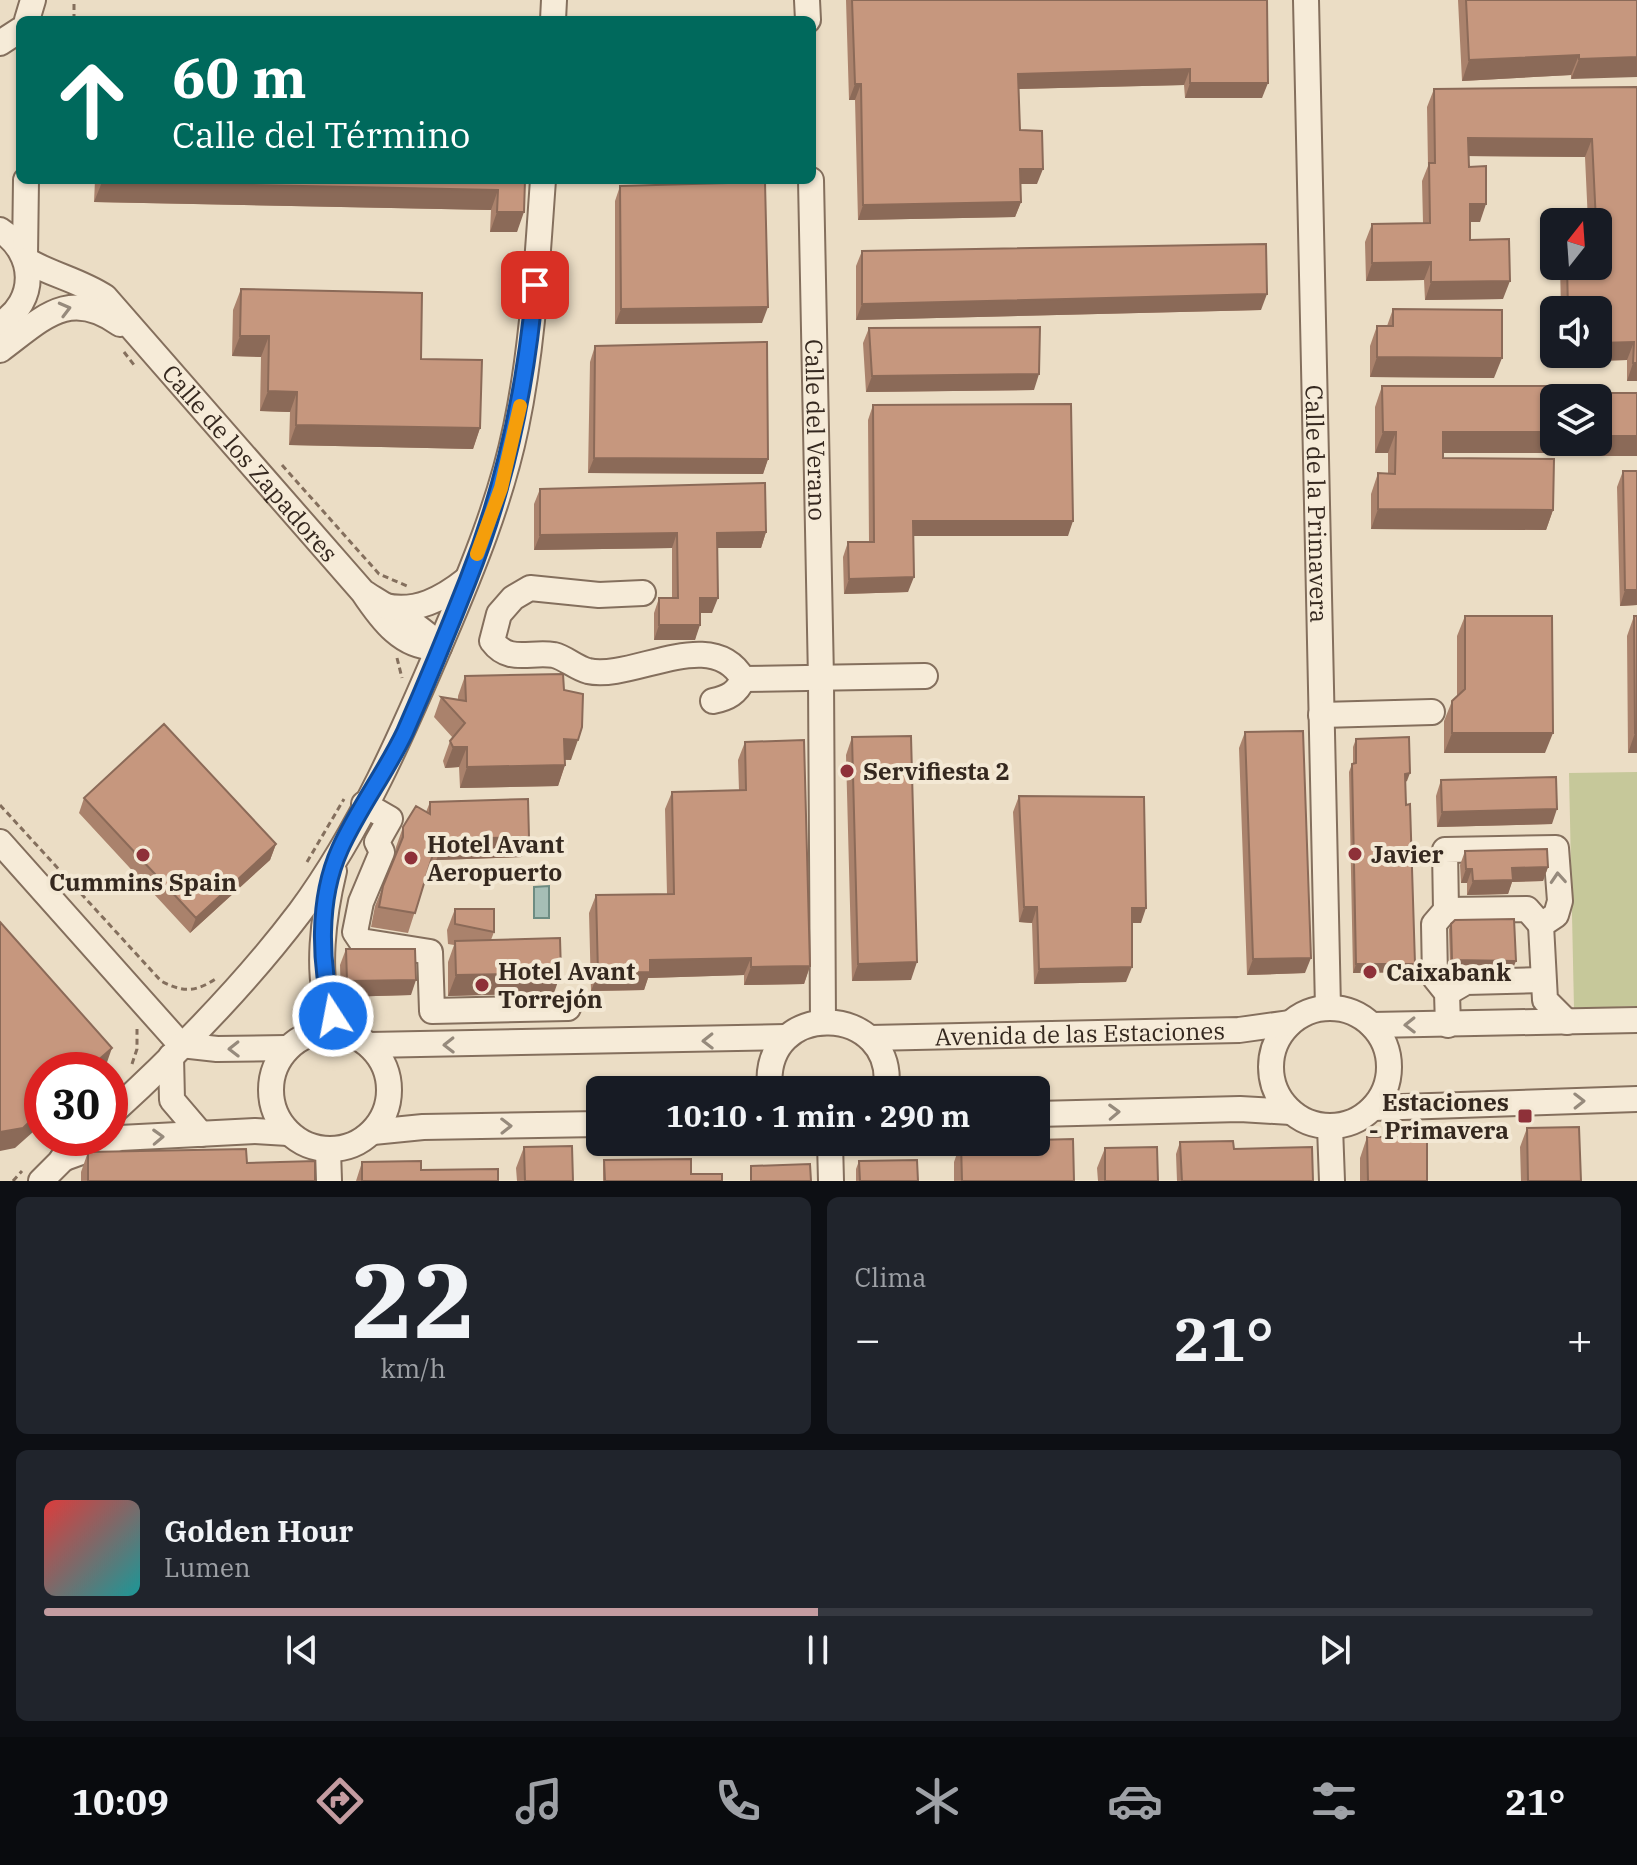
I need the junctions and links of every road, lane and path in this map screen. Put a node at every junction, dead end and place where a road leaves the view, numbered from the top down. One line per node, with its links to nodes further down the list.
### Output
1 (1306, 0): 28 (street, Calle de la Primavera)
2 (16, 28): 3 (street)
3 (0, 43)
4 (26, 184): 8 (street)
5 (543, 184): 15 (street)
6 (811, 184): 24 (street, Calle del Verano)
7 (0, 230): 8 (street)
8 (26, 258): 9 (street); 11 (street, Calle de los Zapadores)
9 (21, 305): 10 (street); 12 (street)
10 (0, 324)
11 (129, 341): 12 (street, Calle de los Zapadores, one-way to 11); 13 (path); 17 (street, Calle de los Zapadores)
12 (0, 348)
13 (135, 365)
14 (279, 462): 16 (path)
15 (468, 579): 19 (street); 21 (street)
16 (407, 586)
17 (363, 592): 19 (street, Calle de los Zapadores); 20 (street, Calle de los Zapadores)
18 (643, 593): 23 (street)
19 (385, 606): 21 (street, Calle de los Zapadores)
20 (397, 645): 21 (street); 25 (street, Calle de los Zapadores); 25 (path)
21 (439, 647): 25 (street)
22 (925, 676): 24 (street)
23 (743, 679): 24 (street); 26 (street)
24 (821, 679): 43 (street, Calle del Verano)
25 (412, 685): 29 (street)
26 (713, 701)
27 (1432, 712): 28 (street)
28 (1321, 715): 40 (street, Calle de la Primavera)
29 (356, 797): 32 (street); 33 (path); 39 (street)
30 (0, 805): 36 (path)
31 (0, 842): 52 (street)
32 (339, 852): 50 (street); 52 (street)
33 (304, 868)
34 (1446, 910): 35 (street); 35 (street, one-way to 34); 38 (street)
35 (1541, 925): 37 (street)
36 (218, 977)
37 (1542, 980): 38 (street); 44 (street)
38 (1447, 993): 47 (street)
39 (568, 1008)
40 (1328, 1008): 45 (street); 46 (street)
41 (135, 1020): 53 (path)
42 (1637, 1020): 44 (street)
43 (823, 1021): 48 (street); 49 (street)
44 (1567, 1022): 47 (street)
45 (1290, 1023): 49 (street, Avenida de las Estaciones); 59 (street)
46 (1372, 1025): 47 (street, one-way to 46); 58 (street)
47 (1448, 1025)
48 (786, 1037): 50 (street, one-way to 50); 54 (street)
49 (870, 1038): 55 (street)
50 (360, 1040): 51 (street); 63 (street)
51 (287, 1048): 52 (street, one-way to 52); 64 (street)
52 (176, 1050): 56 (street); 65 (street)
53 (128, 1069)
54 (771, 1076)
55 (886, 1076)
56 (128, 1097)
57 (1637, 1099): 58 (street, one-way to 57)
58 (1373, 1108): 62 (street)
59 (1291, 1112): 60 (street, one-way to 59); 62 (street)
60 (1050, 1114)
61 (586, 1124): 63 (street, one-way to 61)
62 (1330, 1127): 73 (street)
63 (373, 1132): 66 (street)
64 (288, 1133): 65 (street); 66 (street)
65 (201, 1134): 69 (street, one-way to 65)
66 (328, 1150): 71 (street)
67 (65, 1156): 69 (street)
68 (830, 1156): 72 (street)
69 (62, 1159): 70 (street)
70 (41, 1181)
71 (329, 1181)
72 (831, 1181)
73 (1332, 1181)

